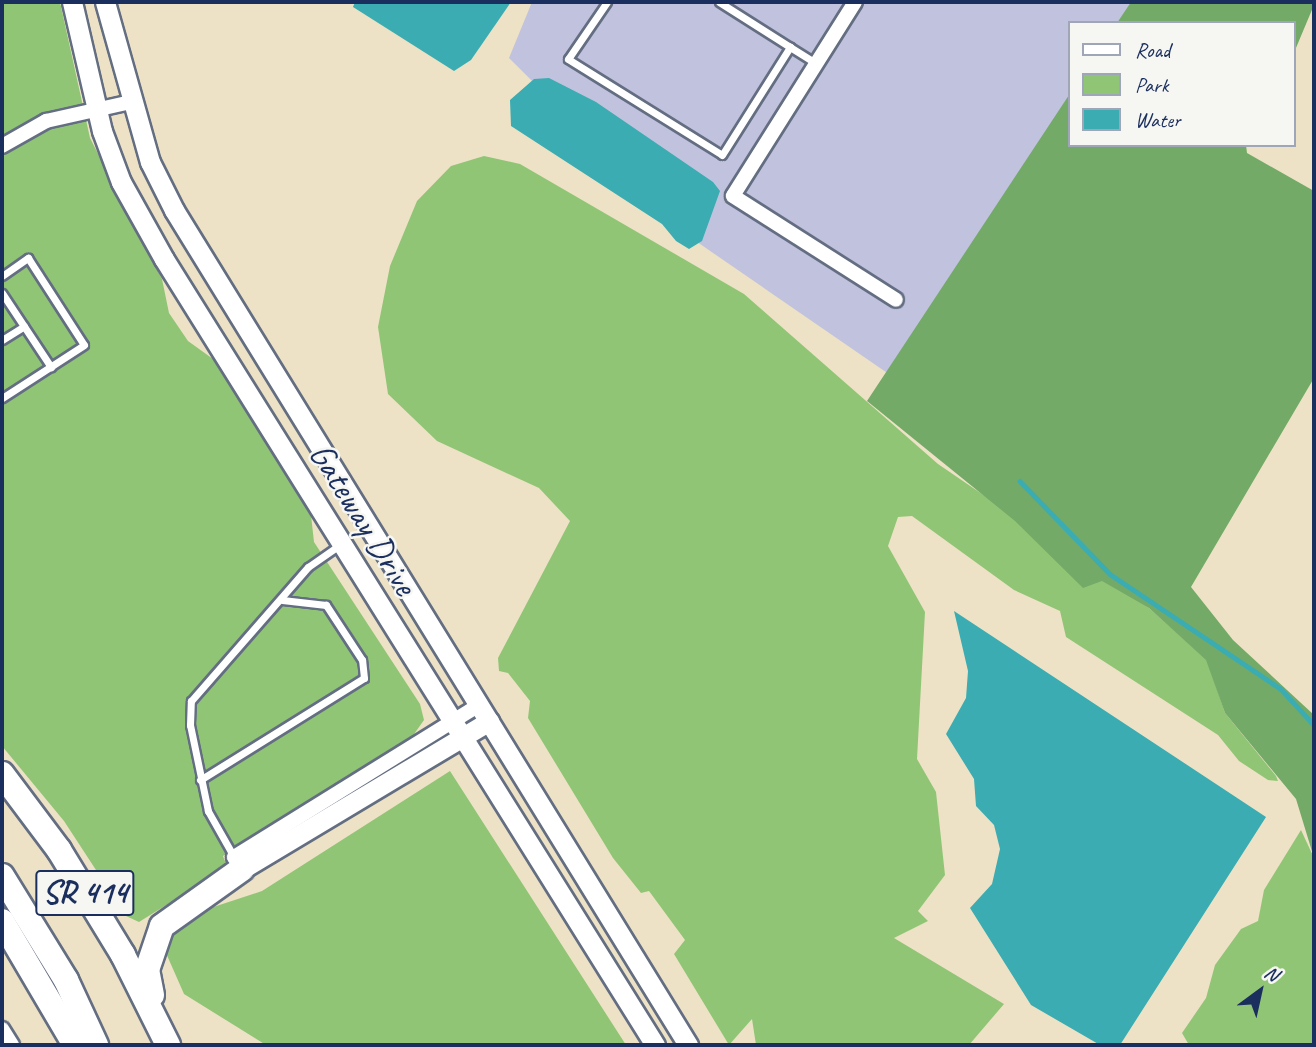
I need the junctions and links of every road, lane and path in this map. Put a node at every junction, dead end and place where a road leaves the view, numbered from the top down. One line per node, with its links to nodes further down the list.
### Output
1 (72, 2): 9 (street, Gateway Drive)
2 (105, 2): 8 (street, Gateway Drive)
3 (607, 2): 6 (lane)
4 (719, 2): 6 (lane)
5 (855, 2): 7 (street)
6 (790, 47): 7 (lane)
7 (817, 64): 13 (street)
8 (131, 102): 9 (street); 14 (street, Gateway Drive)
9 (98, 108): 10 (street); 15 (street, Gateway Drive)
10 (2, 146)
11 (2, 275): 18 (lane)
12 (2, 293): 16 (lane)
13 (896, 300)
14 (227, 302): 15 (street); 22 (street, Gateway Drive)
15 (200, 317): 20 (street, Gateway Drive)
16 (24, 326): 17 (lane); 18 (lane)
17 (2, 340)
18 (51, 367): 19 (lane)
19 (2, 398)
20 (341, 543): 21 (lane); 23 (street, Gateway Drive)
21 (282, 600): 25 (lane); 25 (lane)
22 (484, 713): 23 (street); 36 (street, Gateway Drive)
23 (457, 730): 26 (street); 35 (street, Gateway Drive)
24 (2, 774): 29 (highway, SR 414)
25 (200, 780): 26 (lane)
26 (238, 863): 29 (highway)
27 (2, 876): 33 (highway, SR 414)
28 (2, 921): 32 (highway)
29 (157, 1020): 34 (highway, SR 414)
30 (2, 1029): 31 (street)
31 (12, 1045)
32 (75, 1045)
33 (96, 1045)
34 (168, 1045)
35 (655, 1045)
36 (688, 1045)

